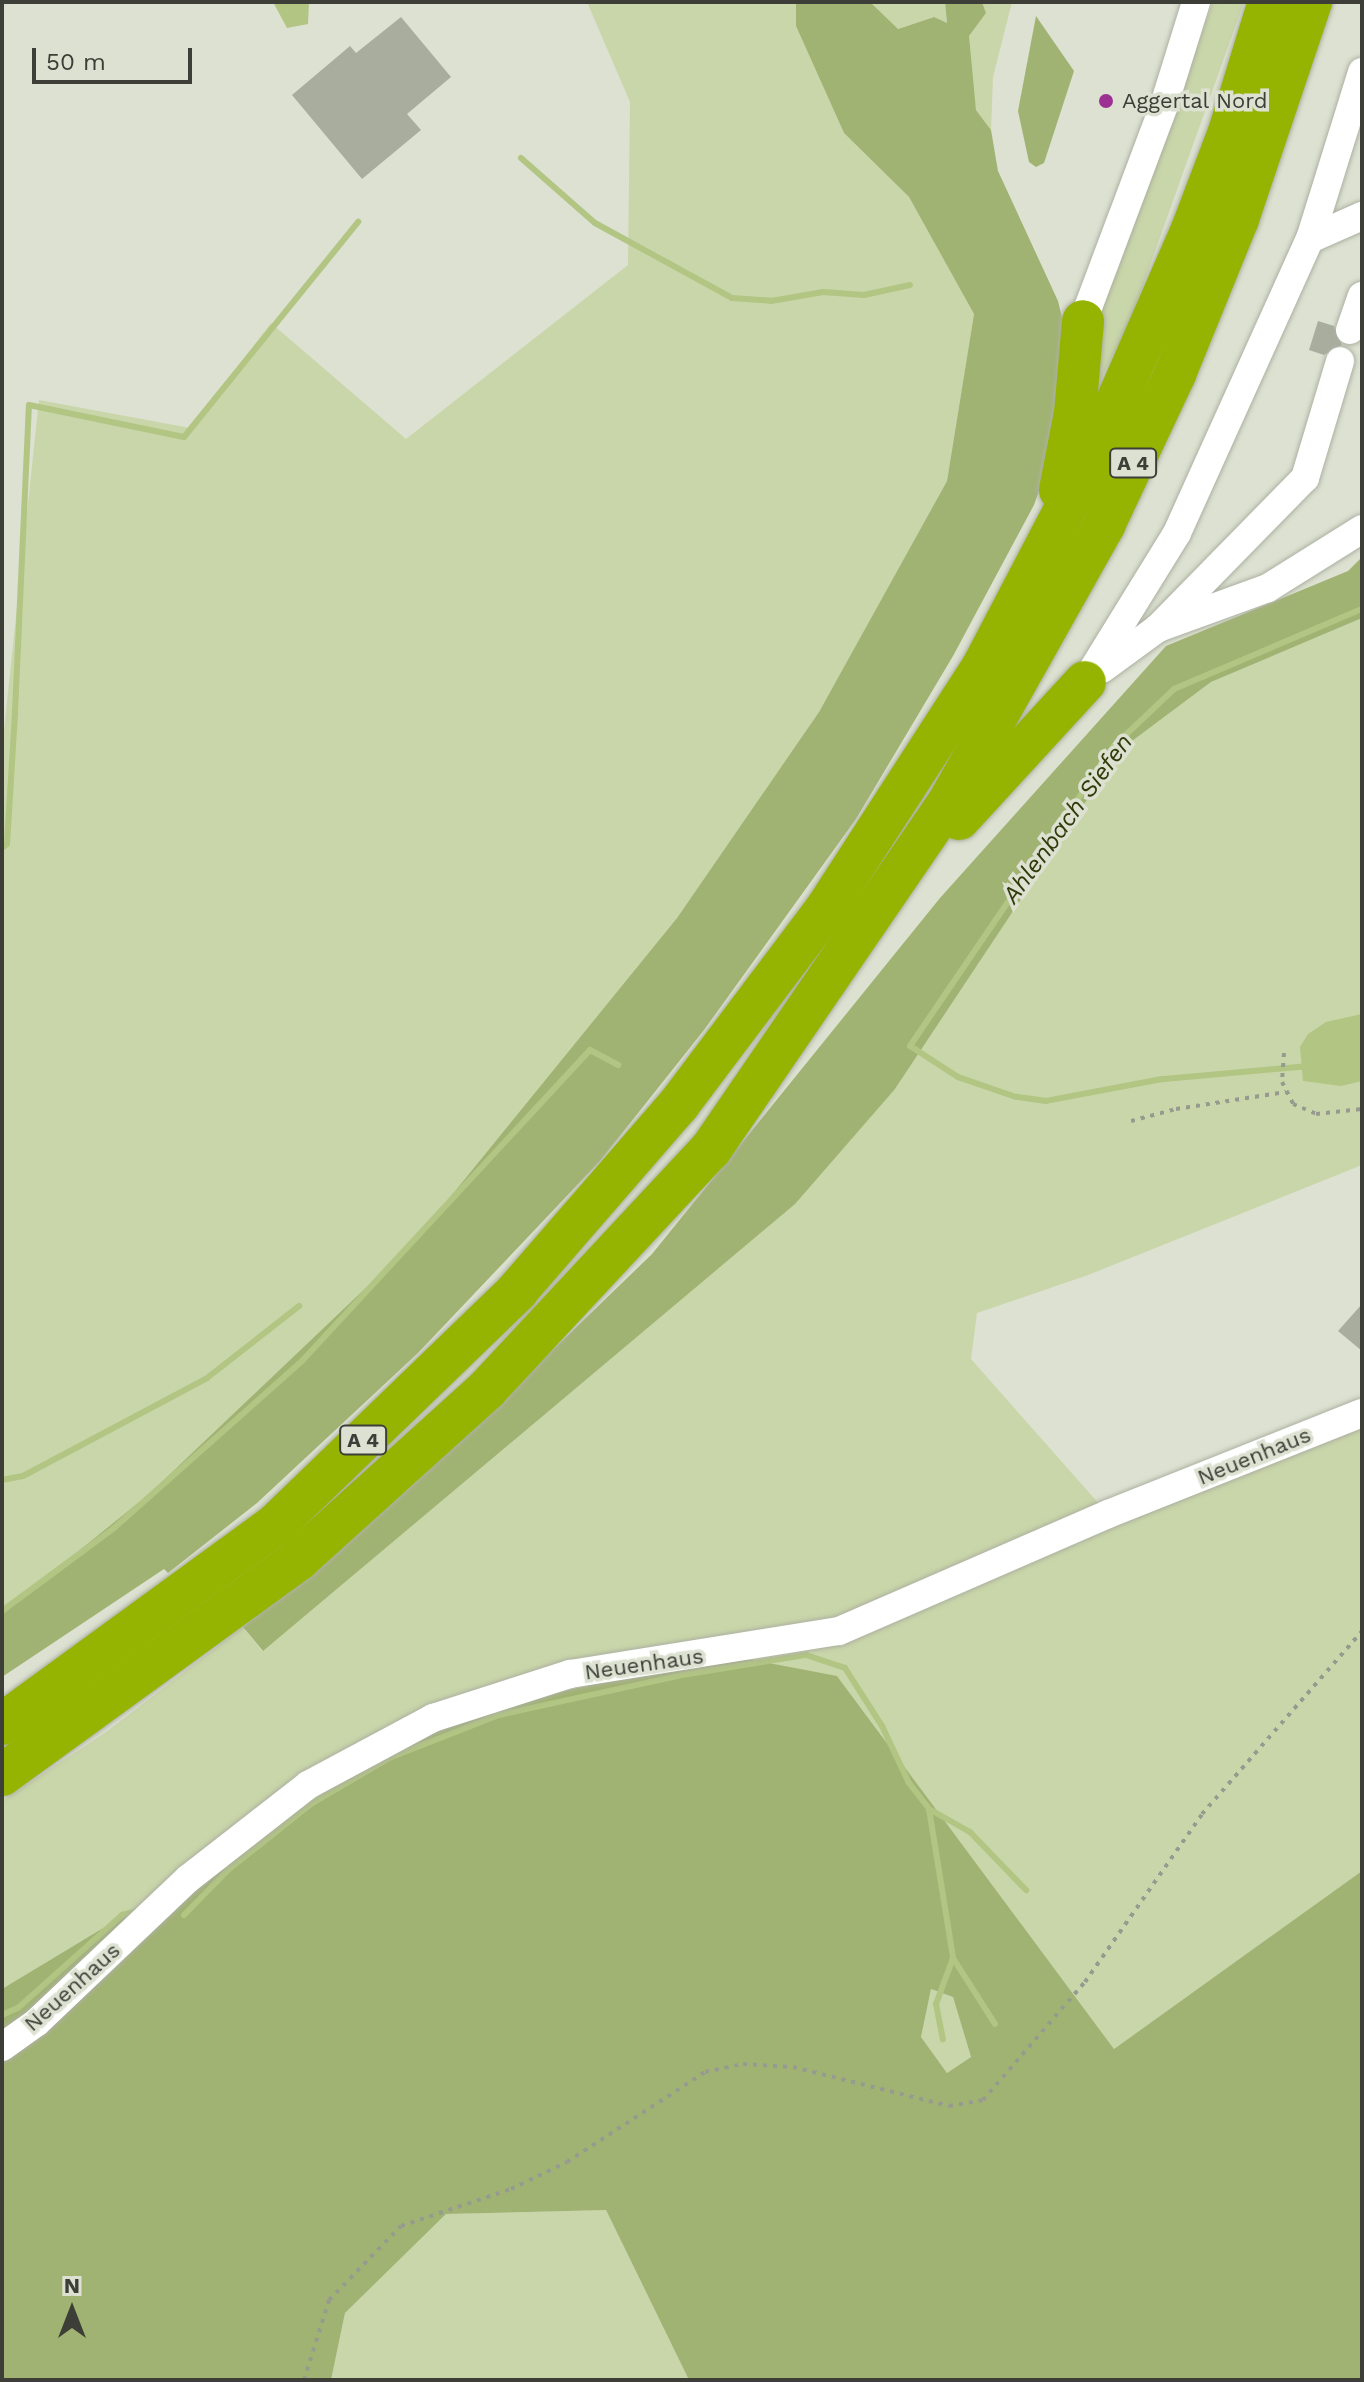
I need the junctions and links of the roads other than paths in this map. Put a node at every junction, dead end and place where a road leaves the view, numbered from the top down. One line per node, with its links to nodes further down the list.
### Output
1 (1196, 2): 8 (street)
2 (1269, 2): 12 (highway, A 4)
3 (1311, 2): 15 (highway, A 4)
4 (1362, 72): 6 (street)
5 (1362, 216): 6 (street)
6 (1310, 239): 14 (street)
7 (1362, 296): 9 (street)
8 (1083, 321): 12 (highway)
9 (1350, 330)
10 (1340, 361): 13 (street)
11 (1362, 529): 13 (street)
12 (1048, 546): 17 (highway, A 4)
13 (1158, 628): 14 (street)
14 (1085, 682): 15 (highway)
15 (888, 892): 18 (highway, A 4)
16 (1362, 1413): 19 (street, Neuenhaus)
17 (2, 1724)
18 (2, 1775)
19 (2, 2047)

